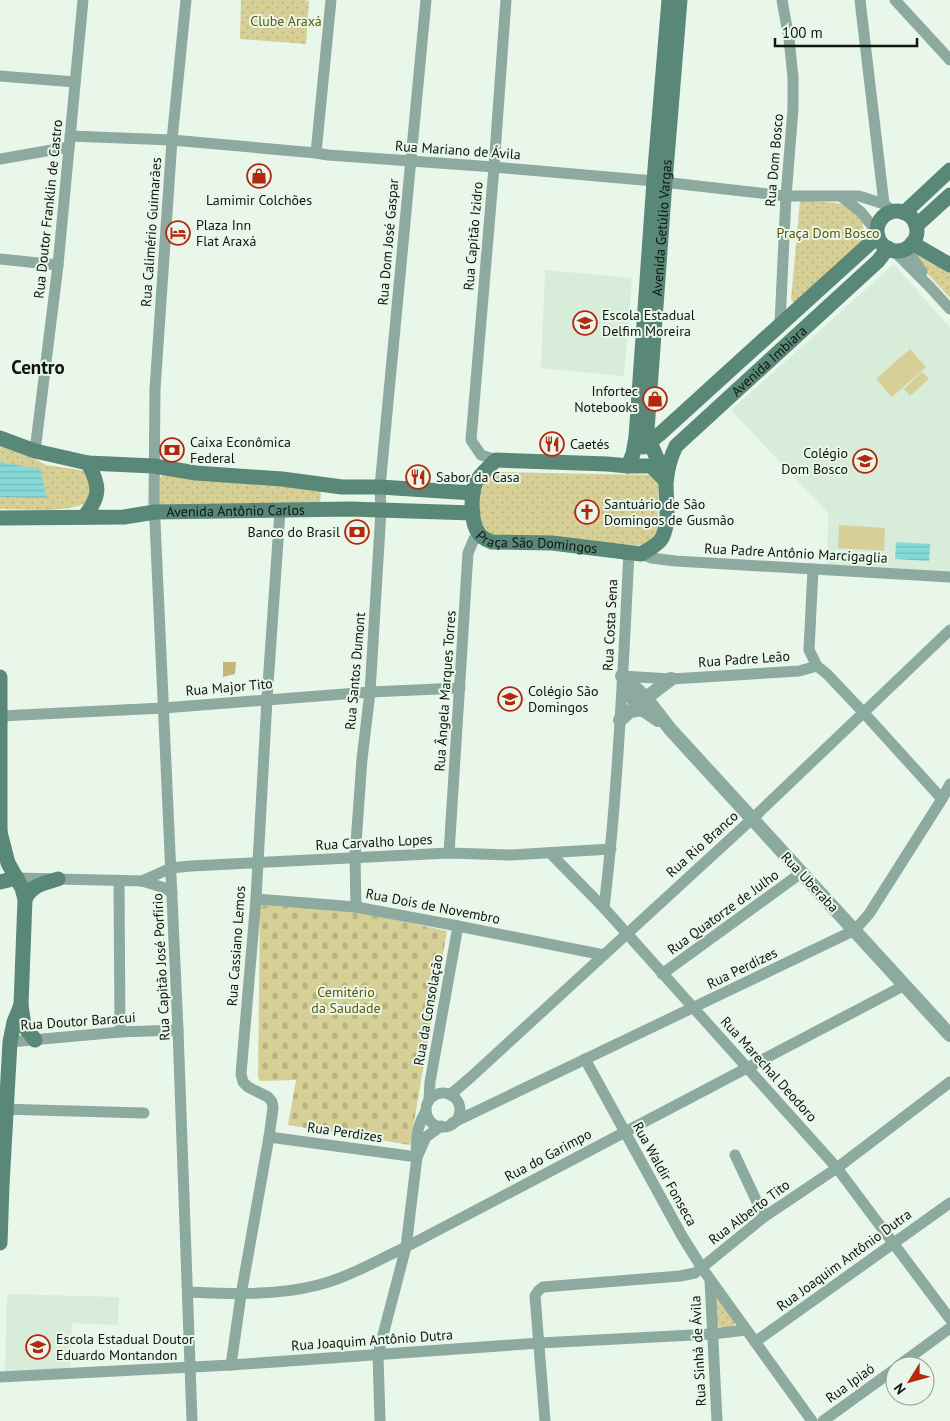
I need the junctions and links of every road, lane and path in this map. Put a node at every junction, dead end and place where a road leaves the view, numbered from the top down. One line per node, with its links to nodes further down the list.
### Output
1 (83, 0): 13 (street, Rua Doutor Franklin de Castro)
2 (186, 0): 14 (street, Rua Calimério Guimarães)
3 (331, 0): 16 (street)
4 (426, 0): 18 (street, Rua Dom José Gaspar)
5 (506, 0): 19 (street, Rua Capitão Izidro)
6 (669, 0): 21 (main road, Avenida Getúlio Vargas)
7 (680, 0): 21 (main road, Avenida Getúlio Vargas)
8 (782, 0): 23 (street, Rua Dom Bosco)
9 (860, 0): 25 (street)
10 (895, 0): 11 (street)
11 (950, 60)
12 (0, 76): 13 (street)
13 (75, 82): 15 (street, Rua Doutor Franklin de Castro)
14 (172, 140): 15 (street, Rua Mariano de Ávila); 16 (street, Rua Mariano de Ávila); 42 (street, Rua Calimério Guimarães)
15 (70, 141): 17 (street, Rua Mariano de Ávila); 31 (street, Rua Doutor Franklin de Castro)
16 (316, 152): 18 (street, Rua Mariano de Ávila)
17 (0, 159)
18 (410, 162): 19 (street, Rua Mariano de Ávila); 44 (street, Rua Dom José Gaspar)
19 (494, 167): 21 (street, Rua Mariano de Ávila); 39 (street, Rua Capitão Izidro)
20 (950, 170): 25 (main road)
21 (660, 182): 23 (street, Rua Mariano de Ávila); 37 (main road, Avenida Getúlio Vargas); 40 (main road, Avenida Getúlio Vargas)
22 (950, 195): 27 (main road, Avenida Imbiara)
23 (786, 196): 24 (street, Rua Mariano de Ávila); 33 (street, Rua Dom Bosco)
24 (842, 197): 25 (street, Rua Mariano de Ávila); 26 (street)
25 (894, 209): 26 (main road); 27 (main road)
26 (878, 234): 27 (main road); 33 (main road, Avenida Imbiara)
27 (905, 242): 28 (main road); 30 (main road); 32 (street); 35 (main road, Avenida Imbiara)
28 (950, 254)
29 (0, 259): 31 (street)
30 (950, 265)
31 (58, 266): 38 (street, Rua Doutor Franklin de Castro)
32 (950, 309)
33 (780, 324): 34 (main road, Avenida Imbiara)
34 (705, 392): 35 (main road); 37 (main road, Avenida Imbiara)
35 (719, 408): 43 (main road, Avenida Imbiara)
36 (0, 438): 38 (main road, Avenida Antônio Carlos)
37 (650, 442): 40 (main road); 43 (main road, Avenida Getúlio Vargas)
38 (35, 451): 41 (main road, Avenida Antônio Carlos)
39 (496, 460): 40 (main road); 45 (main road, Praça São Domingos)
40 (630, 460): 43 (main road)
41 (88, 463): 42 (main road, Avenida Antônio Carlos); 50 (main road)
42 (154, 466): 44 (main road, Avenida Antônio Carlos); 48 (street, Rua Calimério Guimarães)
43 (666, 481): 53 (main road)
44 (380, 487): 45 (main road, Avenida Antônio Carlos); 46 (street, Rua Santos Dumont)
45 (473, 493): 49 (main road, Praça São Domingos)
46 (381, 510): 47 (main road, Avenida Antônio Carlos); 49 (main road, Avenida Antônio Carlos); 62 (street, Rua Santos Dumont)
47 (280, 511): 48 (main road, Avenida Antônio Carlos); 63 (street, Rua Cassiano Lemos)
48 (155, 512): 50 (main road, Avenida Antônio Carlos); 65 (street, Rua Capitão José Porfírio)
49 (472, 513): 52 (main road, Praça São Domingos)
50 (84, 517): 51 (main road, Avenida Antônio Carlos)
51 (0, 518)
52 (479, 534): 53 (main road, Praça São Domingos); 61 (street, Rua Ângela Marques Torres)
53 (635, 553): 54 (street, Rua Padre Antônio Marcigaglia); 60 (street, Rua Costa Sena)
54 (813, 569): 55 (street, Rua Padre Antônio Marcigaglia); 57 (street)
55 (950, 577)
56 (950, 630): 66 (street, Rua Rio Branco)
57 (817, 666): 59 (street, Rua Padre Leão); 66 (street)
58 (0, 678): 67 (main road)
59 (671, 679): 60 (street, Rua Padre Leão); 64 (street)
60 (622, 681): 64 (street, Rua Uberaba); 68 (street, Rua Costa Sena)
61 (460, 688): 62 (street, Rua Major Tito); 75 (street, Rua Ângela Marques Torres)
62 (370, 692): 63 (street, Rua Major Tito); 77 (street, Rua Santos Dumont)
63 (267, 699): 65 (street, Rua Major Tito); 78 (street, Rua Cassiano Lemos)
64 (644, 704): 68 (street); 72 (street, Rua Uberaba)
65 (163, 708): 67 (street, Rua Major Tito); 79 (street, Rua Capitão José Porfírio)
66 (864, 712): 71 (street); 72 (street, Rua Rio Branco)
67 (1, 716): 69 (main road)
68 (620, 720): 74 (street, Rua Costa Sena)
69 (0, 780): 73 (main road)
70 (950, 784): 71 (street, Rua Perdizes)
71 (942, 799): 92 (street, Rua Perdizes)
72 (752, 819): 80 (street, Rua Uberaba); 93 (street, Rua Rio Branco)
73 (0, 832): 81 (main road)
74 (611, 849): 76 (street, Rua Carvalho Lopes); 90 (street, Rua Costa Sena)
75 (449, 853): 76 (street, Rua Carvalho Lopes); 77 (street, Rua Carvalho Lopes)
76 (550, 853): 90 (street, Rua Marechal Deodoro)
77 (355, 857): 78 (street, Rua Carvalho Lopes); 89 (street, Rua Santos Dumont)
78 (257, 862): 79 (street, Rua Carvalho Lopes); 87 (street, Rua Cassiano Lemos)
79 (171, 868): 84 (street, Rua Carvalho Lopes); 86 (street, Rua Capitão José Porfírio)
80 (801, 873): 92 (street, Rua Uberaba); 95 (street, Rua Quatorze de Julho)
81 (17, 878): 82 (street, Rua Carvalho Lopes); 85 (main road); 88 (main road)
82 (58, 879): 83 (street, Rua Carvalho Lopes); 88 (main road)
83 (119, 880): 84 (street, Rua Carvalho Lopes); 101 (street)
84 (142, 881): 86 (street, Rua Carvalho Lopes)
85 (0, 882)
86 (172, 893): 100 (street, Rua Capitão José Porfírio)
87 (256, 898): 89 (street, Rua Dois de Novembro); 115 (street, Rua Cassiano Lemos)
88 (26, 899): 97 (main road)
89 (356, 907): 91 (street, Rua Dois de Novembro)
90 (604, 908): 93 (street, Rua Marechal Deodoro)
91 (458, 926): 94 (street, Rua Dois de Novembro); 109 (street, Rua da Consolação)
92 (855, 930): 96 (street, Rua Uberaba); 98 (street, Rua Perdizes)
93 (626, 934): 94 (street, Rua Rio Branco); 95 (street, Rua Marechal Deodoro)
94 (604, 955): 108 (street, Rua Rio Branco)
95 (662, 974): 98 (street, Rua Marechal Deodoro)
96 (905, 985): 102 (street, Rua Uberaba); 106 (street, Rua do Garimpo)
97 (20, 1005): 99 (main road); 103 (main road)
98 (693, 1008): 105 (street, Rua Perdizes); 106 (street, Rua Marechal Deodoro)
99 (7, 1022): 104 (main road)
100 (178, 1030): 101 (street, Rua Doutor Baracui); 126 (street, Rua Capitão José Porfírio)
101 (120, 1032): 103 (street, Rua Doutor Baracui)
102 (950, 1035)
103 (36, 1040): 104 (street, Rua Doutor Baracui)
104 (10, 1042): 110 (main road)
105 (585, 1059): 111 (street, Rua Perdizes); 114 (street, Rua Waldir Fonseca)
106 (748, 1068): 114 (street, Rua do Garimpo); 118 (street, Rua Marechal Deodoro)
107 (950, 1082): 118 (street, Rua Alberto Tito)
108 (455, 1102): 109 (street); 111 (street); 113 (street)
109 (428, 1106): 113 (street); 117 (street, Rua da Consolação)
110 (3, 1109): 112 (street); 121 (main road)
111 (484, 1109): 113 (street, Rua Perdizes)
112 (144, 1113)
113 (447, 1125): 117 (street, Rua da Consolação)
114 (625, 1132): 123 (street, Rua do Garimpo); 124 (street, Rua Waldir Fonseca)
115 (269, 1136): 117 (street, Rua Perdizes); 127 (street, Rua Cassiano Lemos)
116 (735, 1155): 120 (street)
117 (417, 1157): 123 (street, Rua da Consolação)
118 (837, 1168): 120 (street, Rua Alberto Tito); 122 (street, Rua Marechal Deodoro)
119 (950, 1203): 122 (street, Rua Joaquim Antônio Dutra)
120 (764, 1217): 124 (street, Rua Alberto Tito)
121 (0, 1243)
122 (894, 1243): 128 (street, Rua Marechal Deodoro); 132 (street, Rua Joaquim Antônio Dutra)
123 (406, 1247): 127 (street, Rua do Garimpo); 134 (street, Rua da Consolação)
124 (702, 1268): 125 (street, Rua Waldir Fonseca); 133 (street, Rua Alberto Tito)
125 (710, 1279): 130 (street, Rua Waldir Fonseca); 131 (street, Rua Sinhá de Ávila)
126 (189, 1292): 127 (street, Rua do Garimpo); 137 (street, Rua Capitão José Porfírio)
127 (241, 1295): 136 (street, Rua Cassiano Lemos)
128 (950, 1319)
129 (950, 1328): 135 (street)
130 (746, 1330): 131 (street, Rua Joaquim Antônio Dutra); 132 (street, Rua Waldir Fonseca)
131 (712, 1334): 133 (street, Rua Joaquim Antônio Dutra); 143 (street, Rua Sinhá de Ávila)
132 (755, 1342): 144 (street, Rua Waldir Fonseca)
133 (540, 1343): 134 (street, Rua Joaquim Antônio Dutra); 142 (street)
134 (378, 1354): 136 (street, Rua Joaquim Antônio Dutra); 141 (street, Rua da Consolação)
135 (912, 1356)
136 (231, 1365): 137 (street, Rua Joaquim Antônio Dutra)
137 (191, 1367): 139 (street, Rua Joaquim Antônio Dutra); 140 (street, Rua Capitão José Porfírio)
138 (885, 1375): 145 (street, Rua Ipiaó)
139 (0, 1378)
140 (192, 1421)
141 (380, 1421)
142 (545, 1421)
143 (717, 1421)
144 (812, 1421)
145 (823, 1421)

